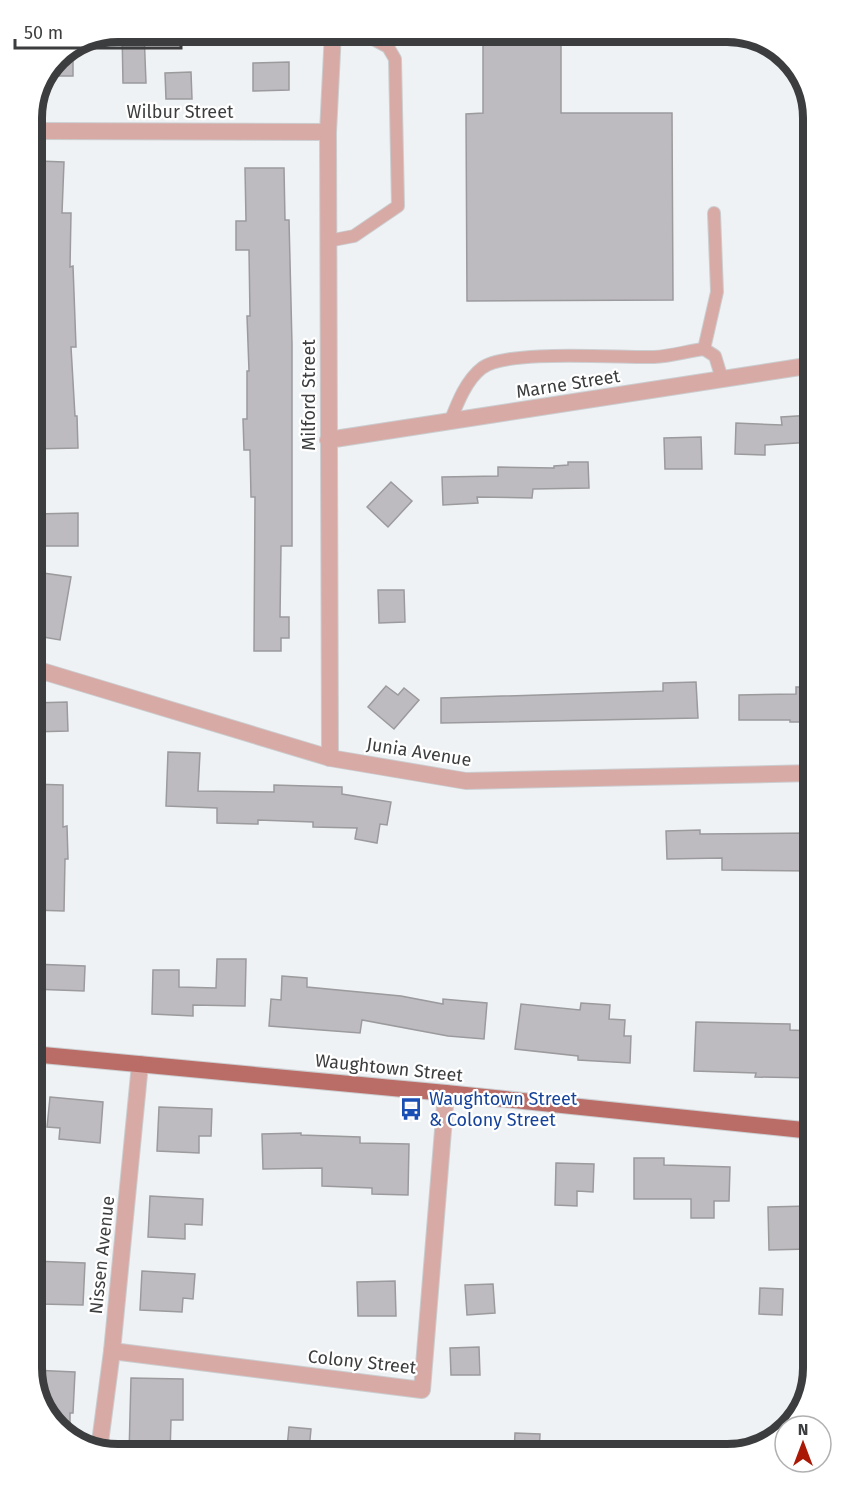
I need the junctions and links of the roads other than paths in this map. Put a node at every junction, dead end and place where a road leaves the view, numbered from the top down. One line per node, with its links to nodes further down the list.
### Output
1 (332, 42): 4 (street, Milford Street)
2 (379, 42): 6 (lane)
3 (42, 131): 4 (street, Wilbur Street)
4 (328, 132): 6 (street, Milford Street)
5 (714, 213): 7 (lane)
6 (328, 241): 11 (street, Milford Street)
7 (704, 349): 9 (lane); 10 (lane)
8 (803, 367): 9 (street, Marne Street)
9 (722, 379): 10 (street, Marne Street)
10 (450, 422): 11 (street, Marne Street)
11 (328, 440): 13 (street, Milford Street)
12 (42, 671): 13 (street, Junia Avenue)
13 (330, 758): 14 (street, Junia Avenue)
14 (803, 773)
15 (42, 1055): 16 (main road, Waughtown Street)
16 (140, 1064): 17 (main road, Waughtown Street); 19 (street, Nissen Avenue)
17 (446, 1093): 18 (main road, Waughtown Street); 19 (street, Colony Street)
18 (803, 1130)
19 (112, 1352): 20 (street, Nissen Avenue)
20 (100, 1442)

